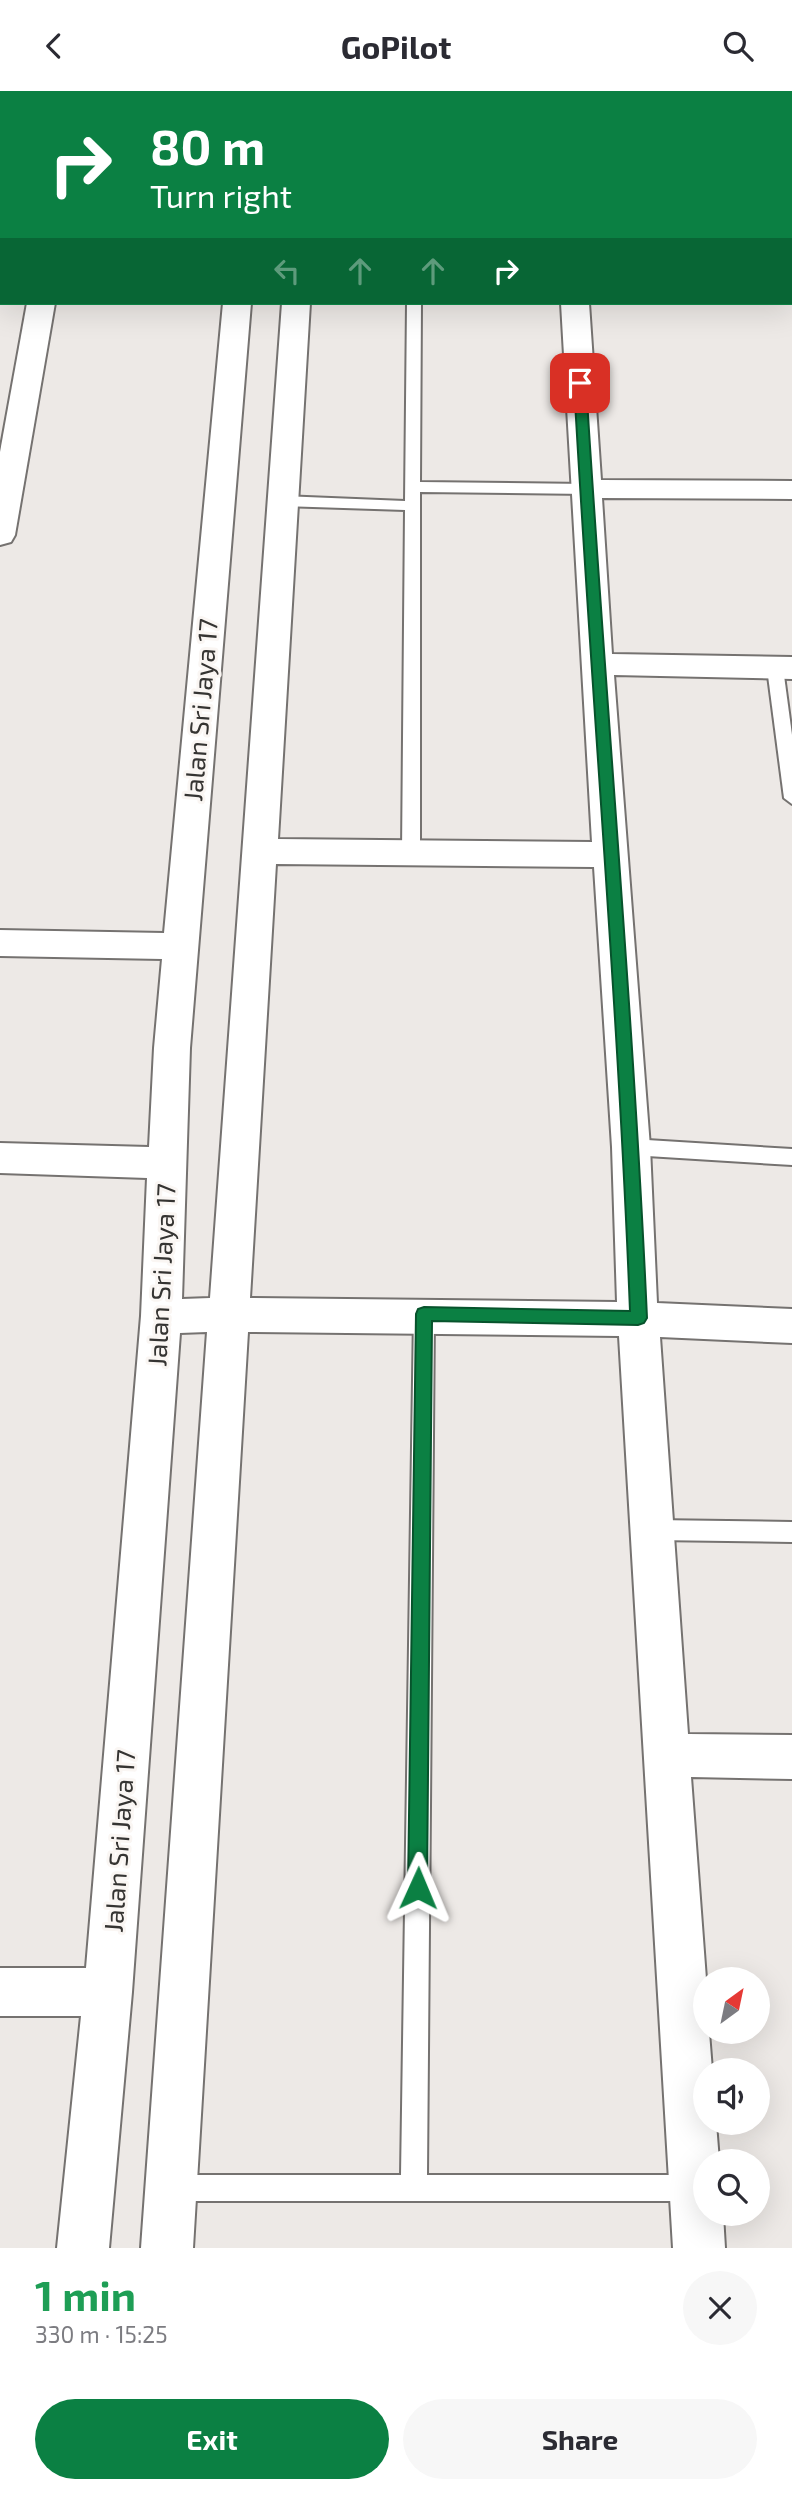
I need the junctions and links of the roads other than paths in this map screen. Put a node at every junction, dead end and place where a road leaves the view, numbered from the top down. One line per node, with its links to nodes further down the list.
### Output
1 (41, 305): 11 (street)
2 (237, 305): 19 (street, Jalan Sri Jaya 17)
3 (296, 305): 9 (street)
4 (414, 305): 6 (lane)
5 (575, 305): 7 (street)
6 (412, 487): 7 (lane); 10 (lane)
7 (588, 489): 8 (street); 12 (street)
8 (792, 490)
9 (282, 501): 10 (lane); 15 (street)
10 (412, 506): 16 (lane)
11 (0, 535)
12 (597, 664): 13 (street); 17 (street)
13 (783, 668): 14 (lane)
14 (792, 798)
15 (259, 851): 16 (street); 25 (street)
16 (411, 853): 17 (street)
17 (611, 855): 20 (street)
18 (0, 943): 19 (street)
19 (180, 946): 23 (street, Jalan Sri Jaya 17)
20 (631, 1147): 21 (lane); 27 (street)
21 (792, 1157)
22 (0, 1158): 23 (street)
23 (168, 1163): 26 (street, Jalan Sri Jaya 17)
24 (424, 1314): 25 (street); 27 (street); 37 (lane)
25 (227, 1315): 26 (street); 36 (street)
26 (161, 1316): 34 (street, Jalan Sri Jaya 17)
27 (638, 1318): 28 (street); 29 (street)
28 (792, 1326)
29 (653, 1530): 30 (lane); 31 (street)
30 (792, 1532)
31 (666, 1755): 32 (street); 35 (street)
32 (792, 1757)
33 (0, 1992): 34 (street)
34 (108, 1992): 40 (street, Jalan Sri Jaya 17)
35 (693, 2173)
36 (172, 2188): 37 (lane); 41 (street)
37 (414, 2188): 38 (lane)
38 (693, 2188)
39 (697, 2226): 42 (street)
40 (83, 2248)
41 (167, 2248)
42 (699, 2248)

